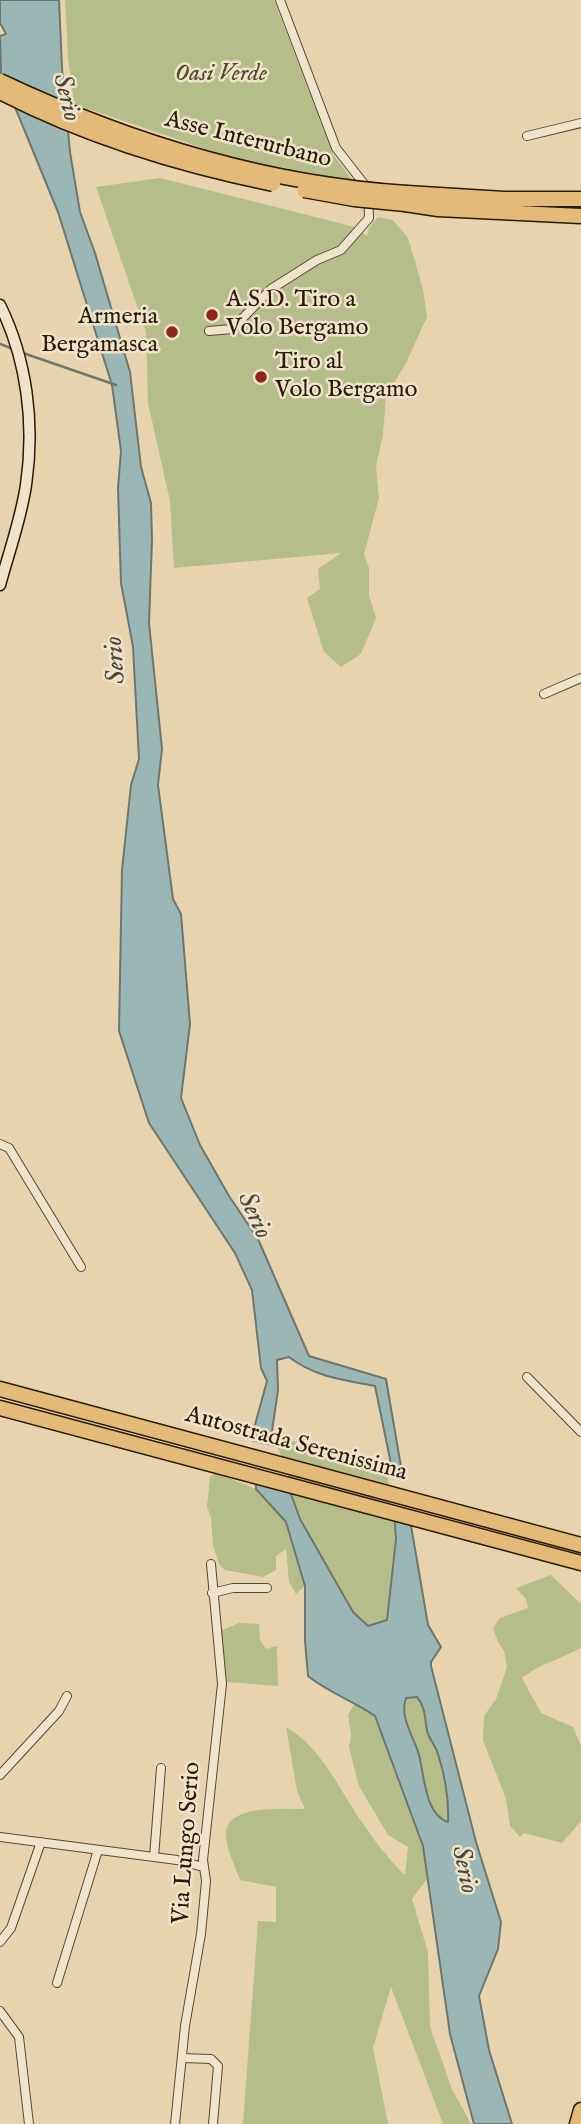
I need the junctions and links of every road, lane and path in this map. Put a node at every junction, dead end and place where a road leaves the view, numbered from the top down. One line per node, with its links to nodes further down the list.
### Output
1 (280, 0): 10 (street)
2 (0, 81): 6 (highway, Asse Interurbano, bridge)
3 (0, 92): 6 (highway, Asse Interurbano, bridge)
4 (581, 122): 5 (street)
5 (527, 136)
6 (406, 198): 7 (highway, Asse Interurbano); 8 (highway, Asse Interurbano)
7 (581, 199)
8 (581, 216)
9 (0, 305): 11 (street)
10 (209, 331)
11 (0, 585)
12 (581, 678): 13 (street)
13 (544, 694)
14 (0, 1144): 15 (street)
15 (81, 1267)
16 (527, 1377): 19 (street)
17 (0, 1390): 20 (highway, Autostrada Serenissima)
18 (0, 1408): 21 (highway, Autostrada Serenissima)
19 (581, 1432)
20 (581, 1545)
21 (581, 1563)
22 (211, 1564): 24 (street, Via Lungo Serio)
23 (267, 1588): 24 (street)
24 (212, 1593): 32 (street, Via Lungo Serio)
25 (66, 1696): 27 (street)
26 (161, 1768): 31 (street)
27 (0, 1774)
28 (0, 1837): 29 (street)
29 (41, 1842): 30 (street); 33 (street)
30 (99, 1850): 31 (street); 34 (street)
31 (154, 1857): 32 (street)
32 (203, 1867): 36 (street, Via Lungo Serio)
33 (0, 1942)
34 (57, 1983)
35 (0, 2011): 38 (street)
36 (182, 2058): 39 (street, Via Lungo Serio); 40 (street)
37 (581, 2110): 41 (highway)
38 (29, 2124)
39 (176, 2124)
40 (214, 2124)
41 (577, 2124)

